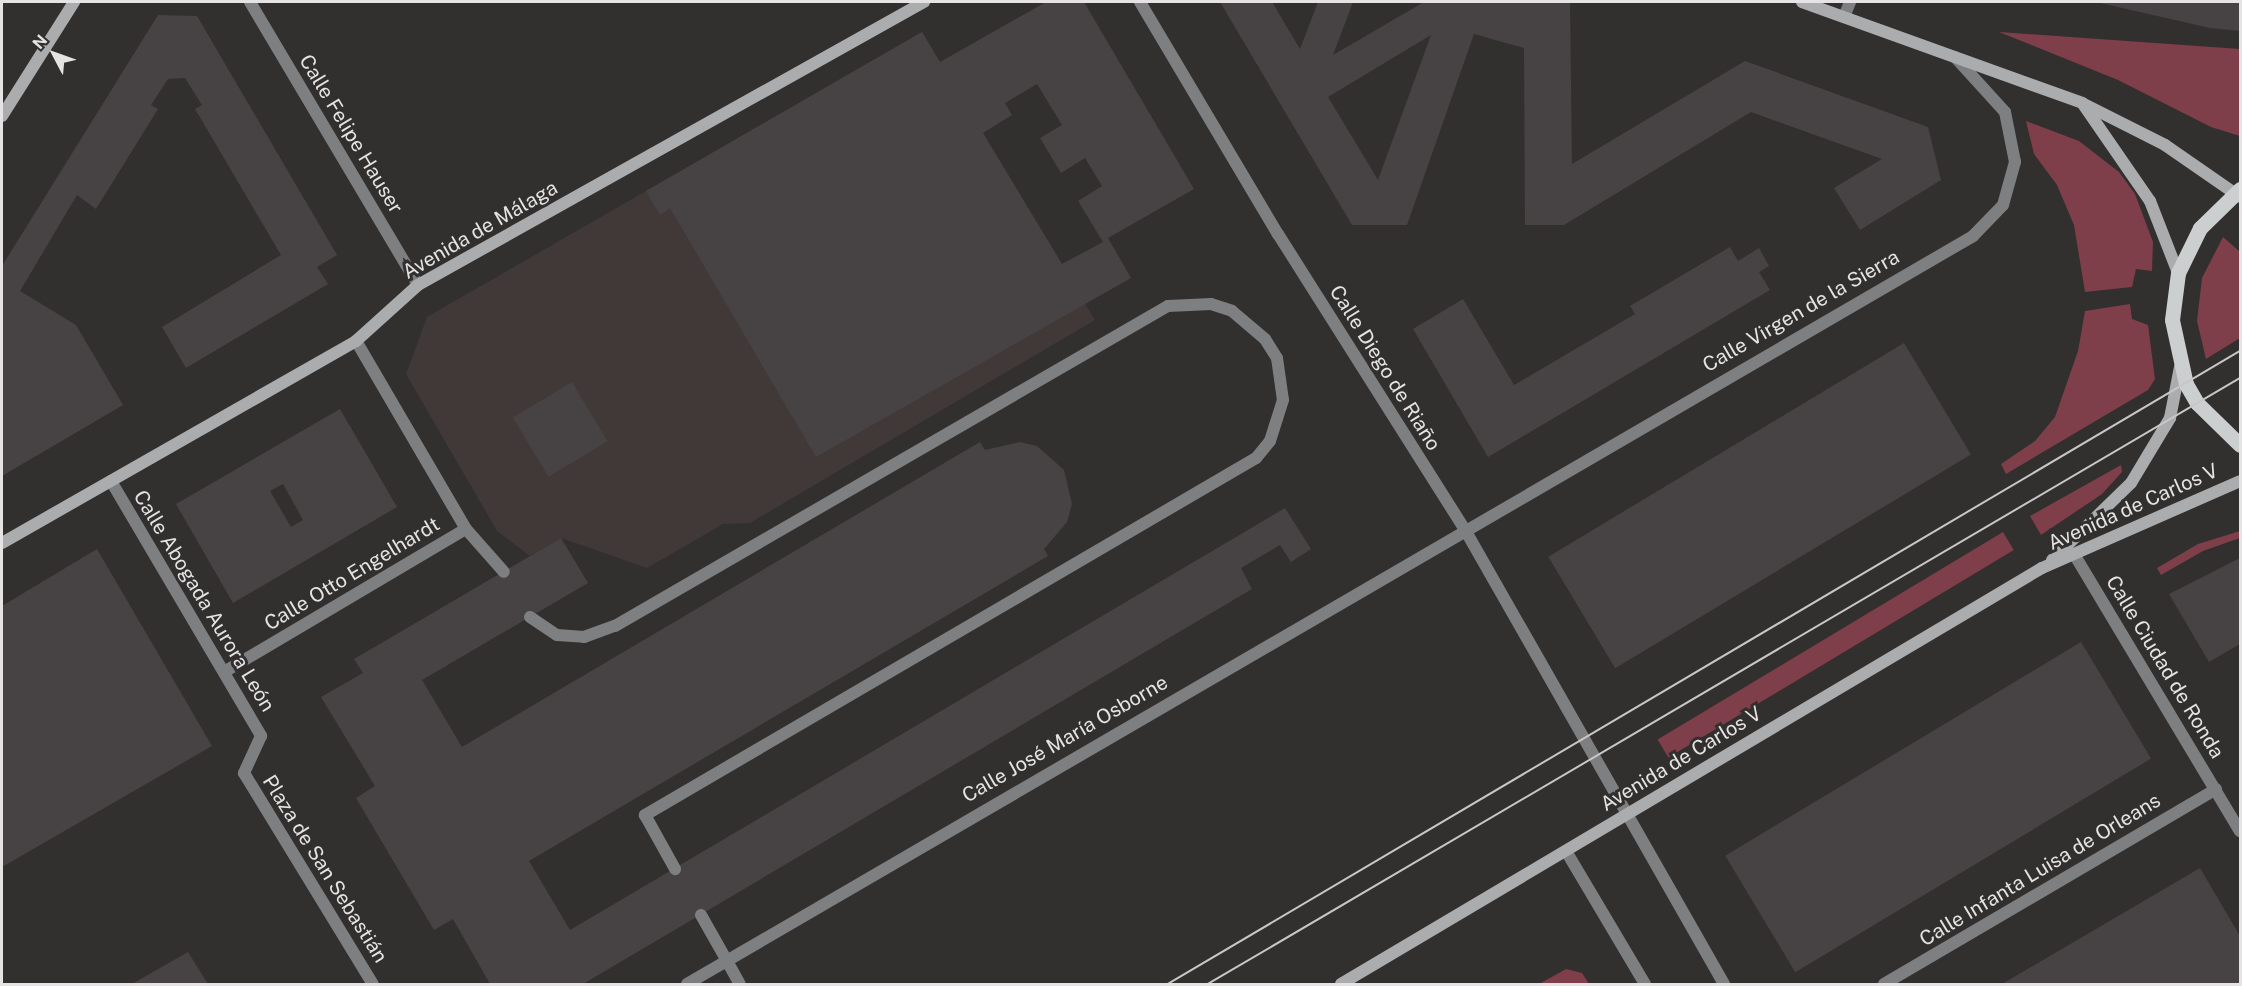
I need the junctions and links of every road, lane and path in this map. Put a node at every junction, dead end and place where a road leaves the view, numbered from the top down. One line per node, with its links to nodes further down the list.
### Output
1 (74, 2): 10 (street)
2 (250, 2): 13 (street, Calle Felipe Hauser)
3 (924, 2): 13 (street, Avenida de Málaga)
4 (1140, 2): 19 (street, Calle Diego de Riaño)
5 (1802, 2): 7 (street)
6 (1850, 2): 7 (street)
7 (1844, 17): 8 (street)
8 (1955, 57): 9 (street); 19 (street, Calle Virgen de la Sierra)
9 (2082, 103): 11 (street); 12 (street)
10 (2, 116)
11 (2239, 192): 12 (main road)
12 (2178, 273): 15 (main road)
13 (418, 285): 14 (street, Avenida de Málaga)
14 (356, 340): 17 (street, Avenida de Málaga); 20 (street, Calle Otto Engelhardt)
15 (2180, 367): 16 (main road); 23 (street, Avenida de Carlos V)
16 (2241, 445)
17 (111, 481): 21 (street, Avenida de Málaga); 26 (street, Calle Abogada Aurora León)
18 (2241, 482): 22 (street, Avenida de Carlos V)
19 (1464, 528): 29 (street, Calle Diego de Riaño); 34 (street, Calle José María Osborne)
20 (466, 529): 24 (street); 26 (street, Calle Otto Engelhardt)
21 (2, 543)
22 (2074, 554): 23 (street, Avenida de Carlos V); 28 (street, Calle Ciudad de Ronda)
23 (2042, 568): 29 (street, Avenida de Carlos V)
24 (504, 572)
25 (530, 617): 32 (street)
26 (225, 672): 27 (street, Calle Abogada Aurora León)
27 (244, 773): 35 (street, Plaza de San Sebastián)
28 (2216, 789): 30 (street, Calle Ciudad de Ronda); 41 (street, Calle Infanta Luisa de Orleans)
29 (1625, 815): 31 (street, Avenida de Carlos V); 40 (street)
30 (2241, 831)
31 (1566, 850): 38 (street, Avenida de Carlos V); 39 (street)
32 (675, 869)
33 (701, 915): 34 (street)
34 (727, 961): 36 (street, Calle José María Osborne); 37 (street)
35 (373, 984)
36 (687, 984)
37 (740, 984)
38 (1341, 984)
39 (1645, 984)
40 (1724, 984)
41 (1884, 984)

